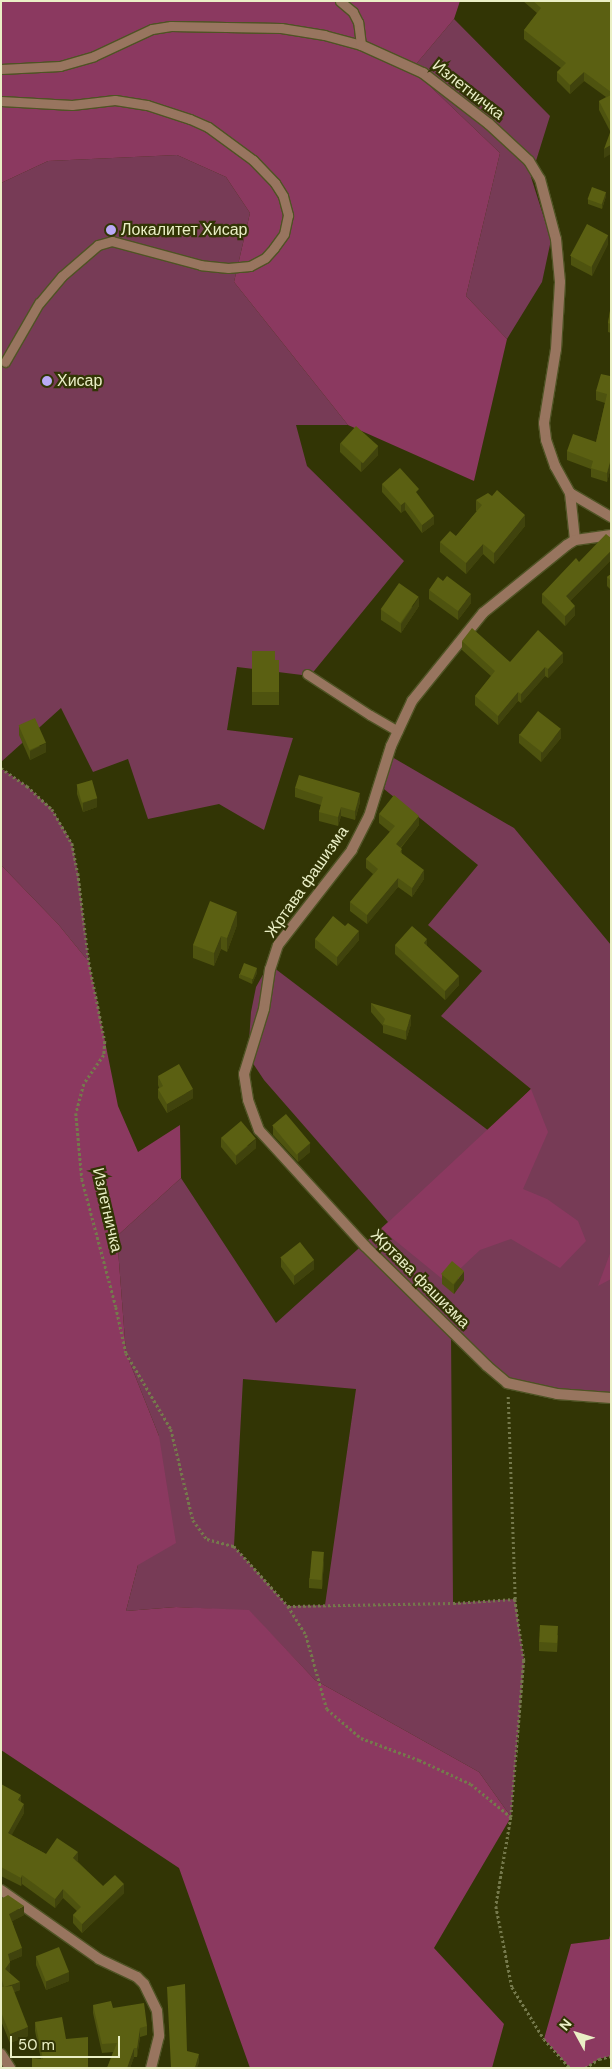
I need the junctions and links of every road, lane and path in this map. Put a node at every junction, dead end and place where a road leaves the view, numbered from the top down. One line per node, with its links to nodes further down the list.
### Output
1 (340, 1): 2 (lane)
2 (361, 45): 3 (lane, Излетничка); 6 (street, Излетничка)
3 (1, 69)
4 (1, 101): 5 (lane)
5 (5, 362)
6 (570, 493): 7 (street); 9 (street, Излетничка)
7 (611, 517)
8 (611, 535): 9 (street)
9 (575, 540): 11 (street, Жртава фашизма)
10 (307, 674): 11 (lane)
11 (398, 731): 13 (street, Жртава фашизма)
12 (1, 768): 16 (path, Излетничка)
13 (507, 1383): 14 (street, Жртава фашизма); 15 (path)
14 (611, 1398)
15 (515, 1599): 16 (path); 17 (path)
16 (288, 1606): 17 (path, Излетничка)
17 (511, 1817): 23 (path)
18 (1, 1890): 22 (street)
19 (1, 2054): 21 (street)
20 (611, 2056): 24 (path)
21 (10, 2068)
22 (151, 2068)
23 (570, 2068)
24 (585, 2068)

